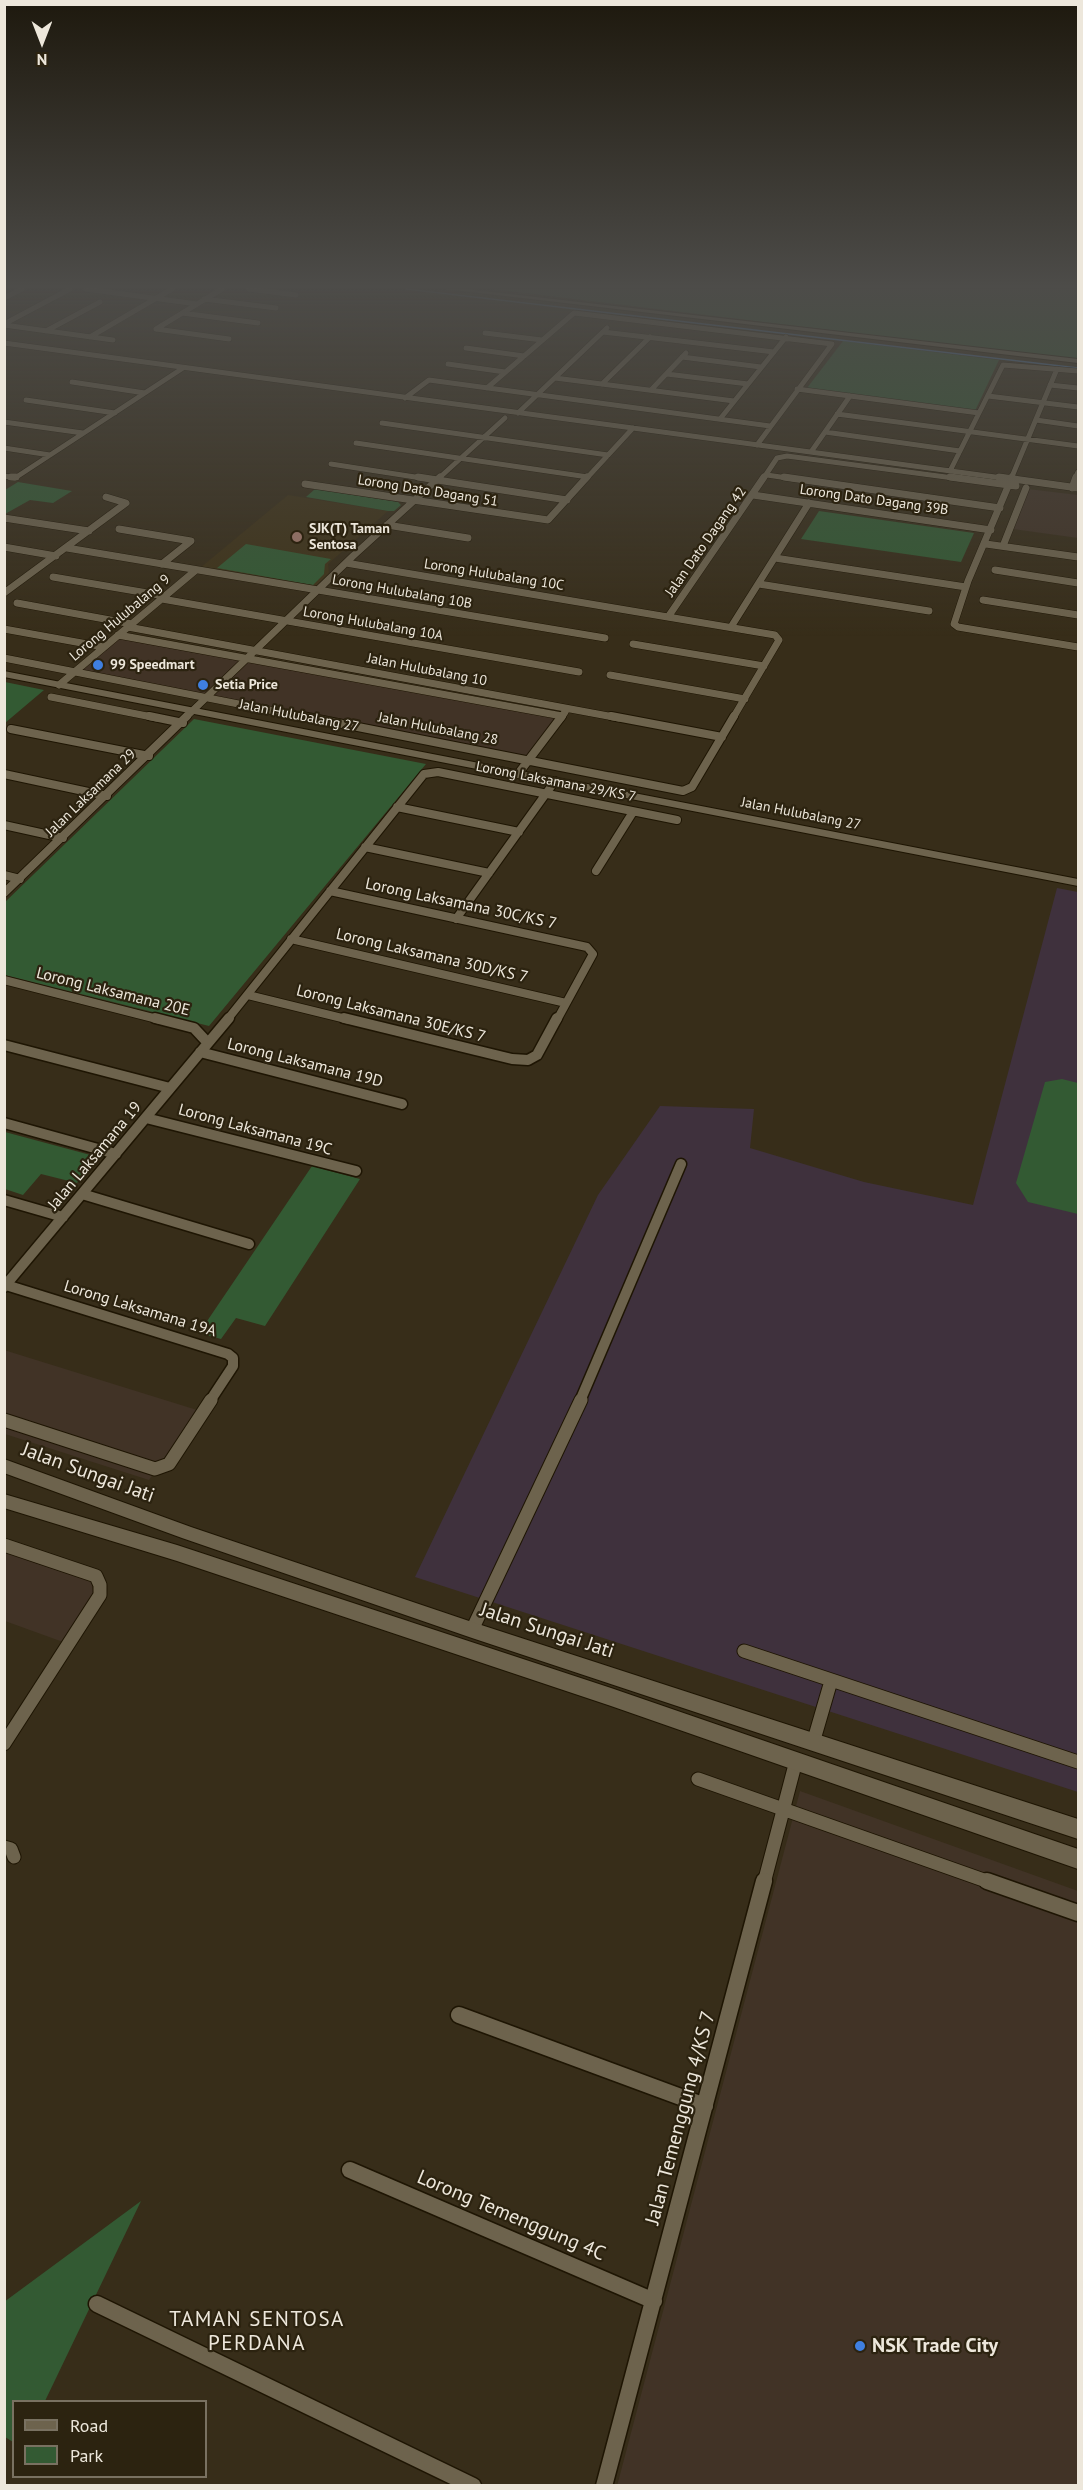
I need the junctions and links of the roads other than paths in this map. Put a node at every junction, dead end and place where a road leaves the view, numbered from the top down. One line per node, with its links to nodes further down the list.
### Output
1 (65, 405): 15 (street)
2 (126, 405): 15 (street)
3 (430, 405): 19 (street)
4 (445, 405): 16 (street)
5 (526, 405): 16 (street)
6 (620, 405): 20 (street)
7 (731, 405): 20 (street)
8 (785, 405): 24 (street)
9 (843, 405): 18 (street)
10 (920, 405): 17 (street)
11 (983, 405): 17 (street)
12 (1042, 405): 21 (street)
13 (1062, 405): 14 (street)
14 (1078, 407)
15 (115, 412): 29 (street)
16 (518, 413): 26 (street)
17 (979, 413): 27 (street)
18 (837, 414): 27 (street); 28 (street)
19 (505, 418): 30 (street); 31 (street, Jalan Laksamana 29)
20 (720, 419): 24 (street)
21 (1036, 420): 25 (street); 32 (street)
22 (4, 422): 29 (street)
23 (382, 423): 31 (street)
24 (770, 426): 34 (street)
25 (1078, 426)
26 (633, 429): 30 (street); 34 (street)
27 (970, 431): 32 (street); 37 (street)
28 (825, 432): 37 (street); 38 (street)
29 (83, 433): 39 (street)
30 (628, 435): 40 (street)
31 (483, 438): 40 (street); 41 (street, Jalan Laksamana 29)
32 (1028, 439): 35 (street); 49 (street)
33 (356, 443): 41 (street)
34 (757, 445): 38 (street)
35 (1078, 446)
36 (4, 448): 39 (street)
37 (960, 451): 43 (street)
38 (811, 452): 43 (street)
39 (50, 455): 46 (street)
40 (608, 455): 47 (street)
41 (461, 458): 47 (street); 48 (street, Jalan Laksamana 29)
42 (331, 464): 48 (street)
43 (950, 471): 49 (street)
44 (1078, 472): 52 (street)
45 (767, 475): 49 (street, Jalan Dato Dagang 42); 54 (street, Jalan Dato Dagang 42); 59 (street)
46 (4, 476)
47 (588, 477): 56 (street)
48 (438, 480): 56 (street); 57 (street, Jalan Laksamana 29)
49 (1011, 482): 51 (street); 52 (street); 59 (street)
50 (305, 484): 57 (street, Lorong Dato Dagang 51)
51 (1026, 488): 53 (street); 67 (street)
52 (1075, 488)
53 (1078, 494)
54 (753, 495): 58 (street, Lorong Dato Dagang 39B); 90 (street, Jalan Dato Dagang 42)
55 (106, 497): 64 (street)
56 (567, 500): 57 (street, Lorong Dato Dagang 51)
57 (415, 501): 61 (street, Jalan Laksamana 29)
58 (809, 503): 63 (street, Lorong Dato Dagang 39B); 72 (street)
59 (1000, 508): 63 (street)
60 (4, 518): 64 (street)
61 (387, 525): 65 (street); 73 (street, Jalan Laksamana 29)
62 (120, 529): 74 (street)
63 (991, 530): 66 (street)
64 (89, 531): 69 (street)
65 (468, 538)
66 (986, 544): 67 (street); 82 (street)
67 (1003, 546): 70 (street)
68 (4, 547): 71 (street)
69 (67, 548): 71 (street); 74 (street, Lorong Hulubalang 10B)
70 (1078, 555)
71 (56, 556): 79 (street)
72 (775, 558): 81 (street); 82 (street)
73 (346, 563): 83 (street, Jalan Laksamana 29); 90 (street, Lorong Hulubalang 10C)
74 (162, 564): 75 (street, Lorong Hulubalang 10B)
75 (196, 570): 83 (street, Lorong Hulubalang 10B); 85 (street, Lorong Hulubalang 9)
76 (995, 570): 80 (street)
77 (53, 577): 85 (street, Lorong Hulubalang 10A)
78 (4, 580): 79 (street)
79 (20, 582): 84 (street)
80 (1078, 583)
81 (759, 584): 88 (street); 93 (street)
82 (966, 587): 99 (street)
83 (317, 590): 91 (street, Jalan Laksamana 29); 96 (street, Lorong Hulubalang 10B)
84 (4, 593)
85 (163, 598): 91 (street, Lorong Hulubalang 10A); 92 (street, Lorong Hulubalang 9)
86 (983, 600): 89 (street)
87 (17, 603): 92 (street, Jalan Hulubalang 10)
88 (929, 611)
89 (1078, 615)
90 (668, 616): 93 (street, Lorong Hulubalang 10C)
91 (285, 621): 100 (street, Jalan Laksamana 29); 105 (street, Lorong Hulubalang 10A)
92 (130, 625): 95 (street, Lorong Hulubalang 9); 100 (street, Jalan Hulubalang 10)
93 (732, 627): 103 (street, Lorong Hulubalang 10C)
94 (4, 629): 98 (street)
95 (118, 635): 98 (street, Lorong Hulubalang 9); 102 (street, Jalan Hulubalang 10)
96 (604, 638)
97 (633, 644): 103 (street)
98 (104, 647): 104 (street, Lorong Hulubalang 9)
99 (1078, 647)
100 (254, 650): 102 (street, Jalan Laksamana 29); 112 (street, Jalan Hulubalang 10)
101 (4, 658): 104 (street, Jalan Hulubalang 28)
102 (246, 659): 110 (street, Jalan Laksamana 29); 114 (street, Jalan Hulubalang 10)
103 (764, 666): 111 (street)
104 (75, 672): 108 (street, Lorong Hulubalang 9); 110 (street, Jalan Hulubalang 28)
105 (579, 672)
106 (4, 674): 108 (street, Jalan Hulubalang 27)
107 (610, 675): 111 (street)
108 (59, 685): 113 (street, Jalan Hulubalang 27)
109 (51, 697): 115 (street)
110 (208, 698): 113 (street, Jalan Laksamana 29); 119 (street, Jalan Hulubalang 28)
111 (745, 699): 117 (street)
112 (568, 708): 114 (street); 117 (street, Jalan Hulubalang 10)
113 (195, 711): 115 (street, Jalan Laksamana 29); 122 (street, Jalan Hulubalang 27)
114 (562, 716): 119 (street)
115 (183, 723): 118 (street, Jalan Laksamana 29)
116 (11, 729): 118 (street)
117 (722, 737): 119 (street, Jalan Hulubalang 28)
118 (148, 756): 125 (street, Jalan Laksamana 29)
119 (530, 759): 122 (street)
120 (430, 772): 124 (street, Lorong Laksamana 29/KS 7); 126 (street, Jalan Laksamana 19)
121 (4, 774): 125 (street)
122 (518, 774): 123 (street, Jalan Hulubalang 27)
123 (555, 781): 124 (street); 137 (street, Jalan Hulubalang 27)
124 (546, 794): 127 (street, Lorong Laksamana 29/KS 7); 130 (street)
125 (107, 796): 131 (street, Jalan Laksamana 29)
126 (397, 807): 130 (street); 132 (street, Jalan Laksamana 19)
127 (633, 812): 128 (street, Lorong Laksamana 29/KS 7); 133 (street)
128 (677, 820)
129 (4, 825): 131 (street)
130 (519, 832): 134 (street)
131 (63, 838): 136 (street, Jalan Laksamana 29)
132 (365, 847): 134 (street); 138 (street, Jalan Laksamana 19)
133 (596, 871)
134 (489, 873): 140 (street)
135 (4, 875): 136 (street)
136 (20, 879): 139 (street, Jalan Laksamana 29)
137 (1078, 883)
138 (330, 891): 140 (street, Lorong Laksamana 30C/KS 7); 141 (street, Jalan Laksamana 19)
139 (4, 893)
140 (456, 919): 144 (street, Lorong Laksamana 30C/KS 7)
141 (291, 939): 143 (street, Jalan Laksamana 19); 144 (street, Lorong Laksamana 30D/KS 7)
142 (4, 980): 145 (street, Lorong Laksamana 20E)
143 (248, 995): 144 (street, Lorong Laksamana 30E/KS 7); 145 (street, Jalan Laksamana 19)
144 (566, 1003)
145 (208, 1043): 147 (street, Jalan Laksamana 19)
146 (4, 1045): 148 (street)
147 (200, 1052): 148 (street, Jalan Laksamana 19); 149 (street, Lorong Laksamana 19D)
148 (170, 1088): 150 (street, Jalan Laksamana 19)
149 (402, 1104)
150 (146, 1118): 152 (street, Jalan Laksamana 19); 154 (street, Lorong Laksamana 19C)
151 (4, 1123): 152 (street)
152 (116, 1154): 155 (street, Jalan Laksamana 19)
153 (681, 1164): 164 (street)
154 (356, 1171)
155 (82, 1194): 157 (street, Jalan Laksamana 19); 158 (street)
156 (4, 1200): 157 (street)
157 (63, 1217): 159 (street, Jalan Laksamana 19)
158 (249, 1244)
159 (5, 1286): 160 (street, Lorong Laksamana 19A)
160 (4, 1420)
161 (4, 1466): 164 (street, Jalan Sungai Jati)
162 (4, 1502): 169 (street)
163 (4, 1545): 168 (street)
164 (472, 1630): 167 (street, Jalan Sungai Jati)
165 (744, 1652): 166 (street)
166 (831, 1681): 167 (street); 170 (street)
167 (813, 1743): 173 (street, Jalan Sungai Jati)
168 (4, 1744)
169 (796, 1761): 172 (street, Jalan Temenggung 4/KS 7); 174 (street)
170 (1078, 1762)
171 (698, 1779): 172 (street)
172 (783, 1810): 175 (street); 177 (street, Jalan Temenggung 4/KS 7)
173 (1078, 1829)
174 (1078, 1859)
175 (1078, 1913)
176 (459, 2015): 177 (street)
177 (705, 2106): 179 (street, Jalan Temenggung 4/KS 7)
178 (350, 2170): 179 (street, Lorong Temenggung 4C)
179 (654, 2301): 182 (street, Jalan Temenggung 4/KS 7)
180 (97, 2304): 181 (street)
181 (473, 2486)
182 (604, 2486)

